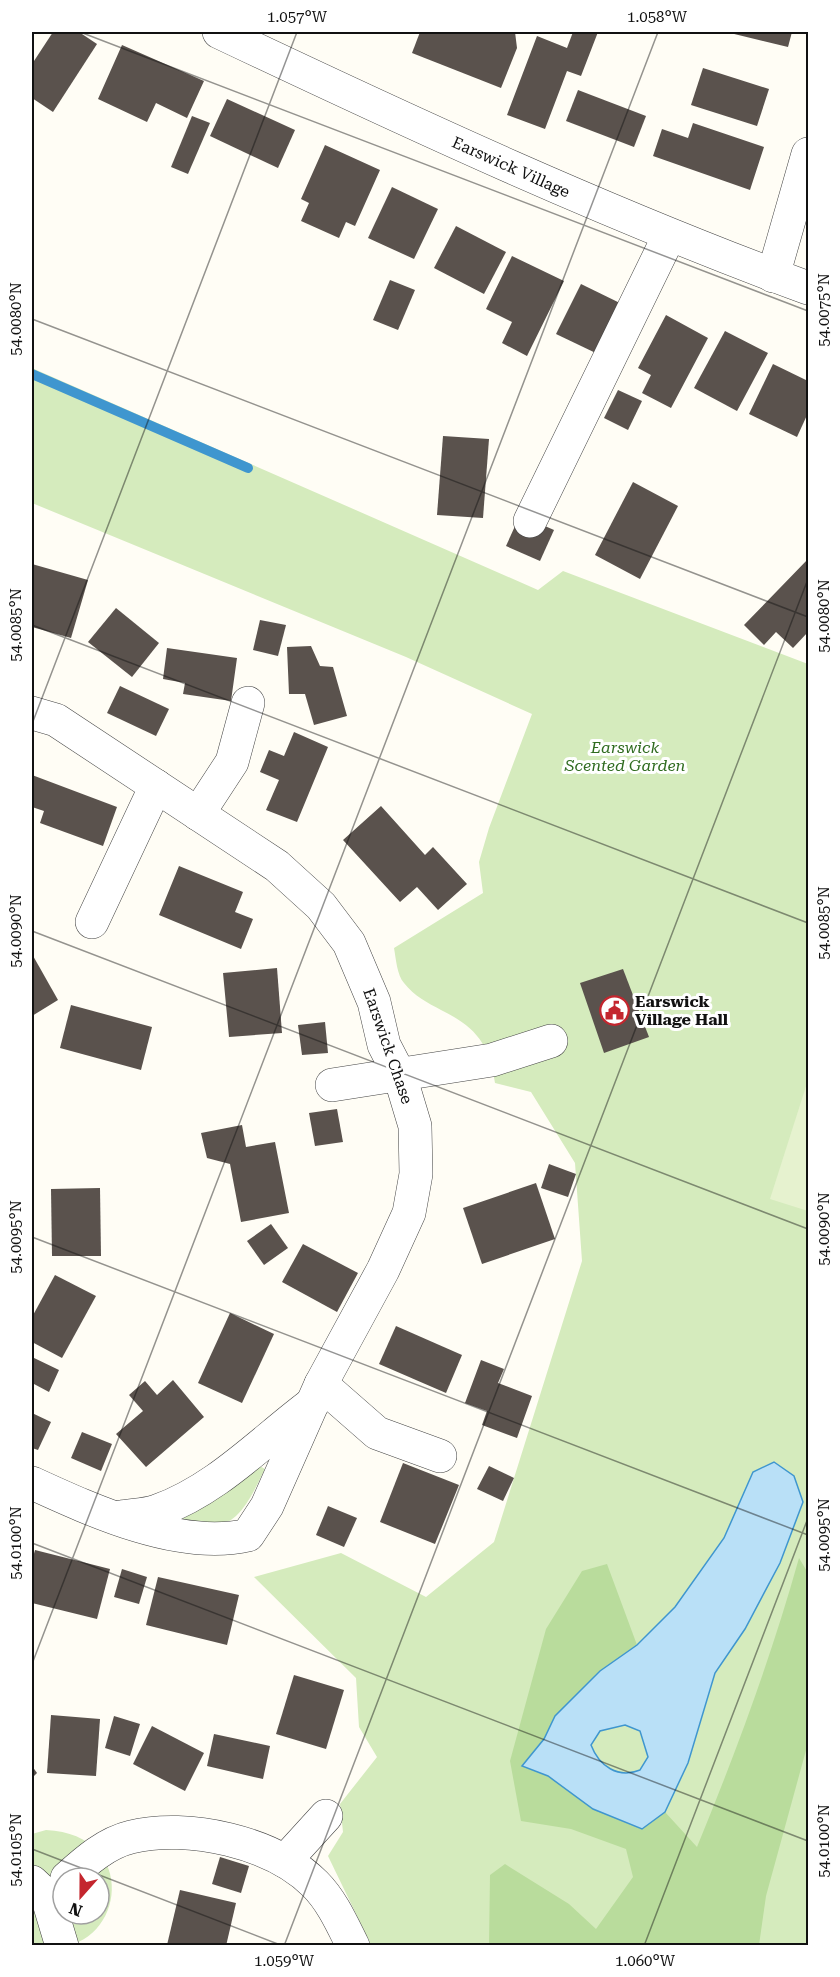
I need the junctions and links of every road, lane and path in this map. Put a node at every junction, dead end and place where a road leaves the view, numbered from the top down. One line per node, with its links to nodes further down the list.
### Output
1 (219, 32): 3 (street, Earswick Village)
2 (808, 154): 4 (street)
3 (669, 236): 4 (street, Earswick Village); 6 (street)
4 (773, 276): 5 (street, Earswick Village)
5 (808, 288)
6 (530, 521)
7 (248, 703): 10 (street)
8 (32, 713): 9 (street, Earswick Chase)
9 (156, 786): 10 (street, Earswick Chase); 11 (street)
10 (198, 813): 13 (street, Earswick Chase)
11 (92, 922)
12 (551, 1041): 13 (street)
13 (400, 1076): 14 (street); 15 (street, Earswick Chase)
14 (332, 1085)
15 (318, 1393): 16 (street); 18 (street, Earswick Chase); 18 (street, Earswick Chase)
16 (440, 1456)
17 (32, 1484): 18 (street, Earswick Chase)
18 (111, 1519)
19 (326, 1816): 20 (street)
20 (285, 1861): 21 (street); 24 (street)
21 (77, 1866)
22 (59, 1926): 23 (street)
23 (62, 1946)
24 (353, 1946)

